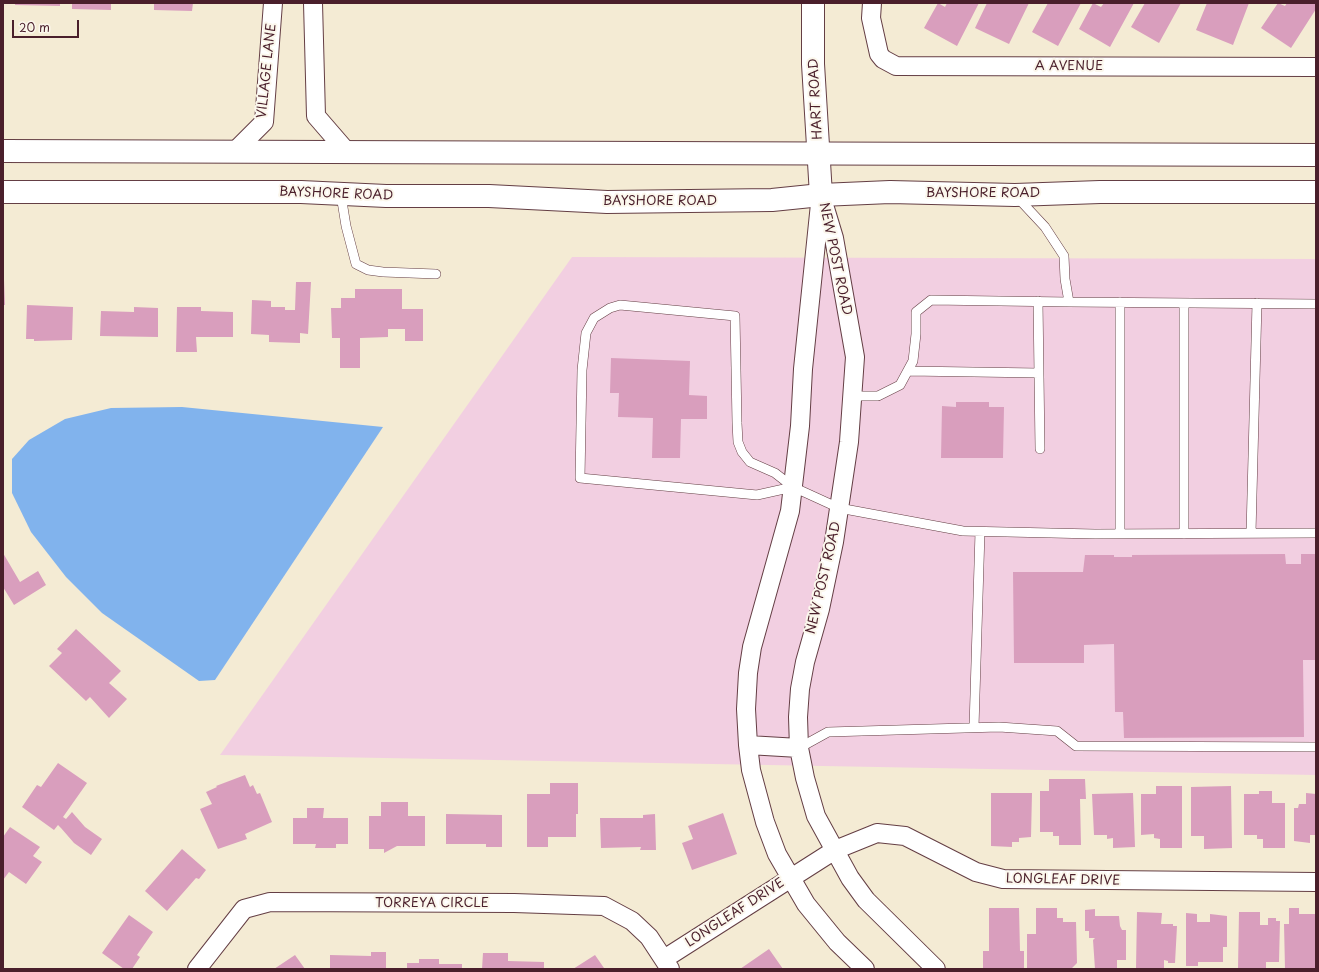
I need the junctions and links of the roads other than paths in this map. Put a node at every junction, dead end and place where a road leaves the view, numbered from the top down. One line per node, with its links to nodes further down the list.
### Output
1 (273, 3): 7 (street, VILLAGE LANE)
2 (313, 3): 8 (street)
3 (813, 3): 9 (main road, HART ROAD)
4 (872, 3): 5 (street, A AVENUE)
5 (1316, 67)
6 (3, 151): 7 (main road)
7 (234, 152): 8 (main road)
8 (348, 152): 9 (main road)
9 (819, 154): 10 (main road); 14 (main road, HART ROAD)
10 (1316, 155)
11 (3, 192): 13 (main road, BAYSHORE ROAD)
12 (1316, 192): 15 (main road, BAYSHORE ROAD)
13 (341, 195): 14 (main road, BAYSHORE ROAD); 16 (lane)
14 (821, 195): 15 (main road, BAYSHORE ROAD); 25 (street, NEW POST ROAD); 27 (street, NEW POST ROAD)
15 (1015, 195): 18 (lane)
16 (436, 274)
17 (1038, 301): 18 (lane); 23 (lane); 24 (lane)
18 (1069, 302): 19 (lane)
19 (1120, 302): 20 (lane); 32 (lane)
20 (1184, 303): 21 (lane); 33 (lane)
21 (1257, 303): 22 (lane); 30 (lane)
22 (1316, 304)
23 (908, 371): 24 (lane); 25 (lane)
24 (1039, 373): 26 (lane)
25 (852, 396): 28 (street, NEW POST ROAD)
26 (1040, 450)
27 (793, 487): 27 (lane); 28 (lane); 35 (street, NEW POST ROAD)
28 (839, 508): 29 (lane); 37 (street, NEW POST ROAD)
29 (980, 532): 32 (lane); 34 (lane)
30 (1251, 533): 31 (lane); 33 (lane)
31 (1316, 533)
32 (1120, 534): 33 (lane)
33 (1184, 534)
34 (974, 727): 36 (lane); 37 (lane)
35 (748, 745): 37 (street); 39 (street, NEW POST ROAD)
36 (1316, 747)
37 (799, 748): 38 (street, NEW POST ROAD)
38 (835, 850): 39 (street, LONGLEAF DRIVE); 40 (street, LONGLEAF DRIVE); 44 (street, NEW POST ROAD)
39 (790, 878): 41 (street, LONGLEAF DRIVE); 43 (street, NEW POST ROAD)
40 (1316, 882)
41 (667, 964): 42 (street, TORREYA CIRCLE)
42 (197, 969)
43 (865, 969)
44 (936, 969)

